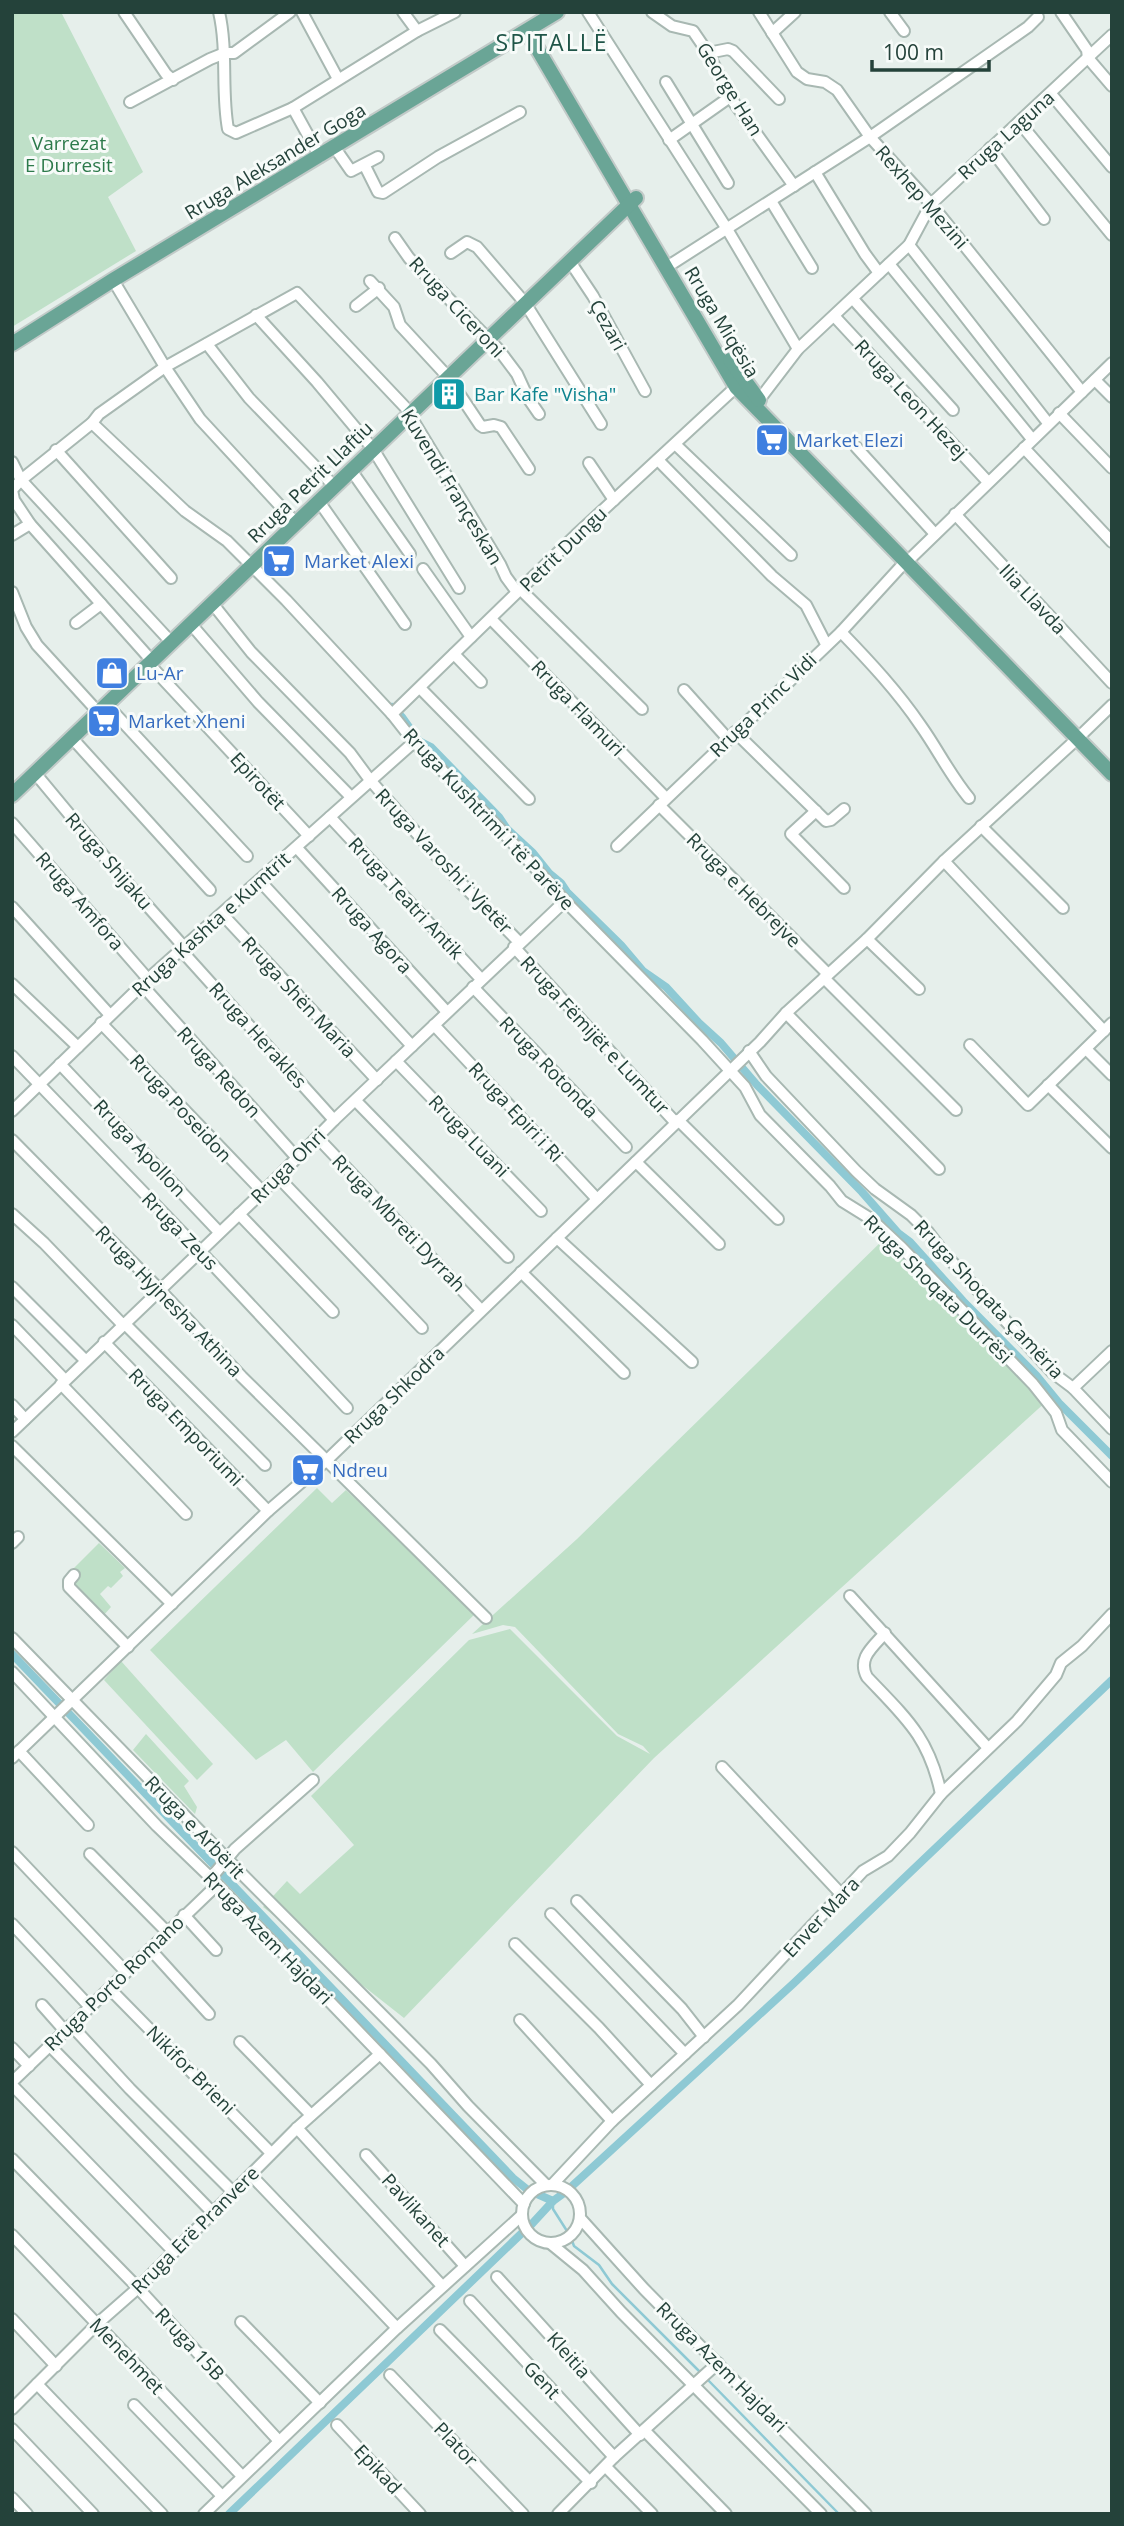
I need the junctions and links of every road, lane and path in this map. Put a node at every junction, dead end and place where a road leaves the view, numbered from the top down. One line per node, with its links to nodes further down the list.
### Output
1 (124, 12): 24 (street)
2 (219, 12): 20 (street)
3 (290, 12): 20 (street)
4 (302, 12): 23 (street)
5 (403, 12): 16 (street)
6 (455, 12): 16 (street)
7 (558, 12): 15 (main road, Rruga Aleksander Goga)
8 (588, 12): 36 (street)
9 (652, 12): 21 (street, George Han)
10 (759, 12): 18 (street, Rexhep Mezini)
11 (795, 12): 18 (street)
12 (890, 12): 17 (street)
13 (1061, 12): 22 (street)
14 (1038, 18): 35 (street)
15 (531, 29): 37 (main road, Rruga Aleksander Goga); 46 (main road, Rruga Miqësia)
16 (417, 31): 23 (street)
17 (904, 31)
18 (772, 33): 35 (street, Rexhep Mezini)
19 (1112, 35): 22 (street, Rruga Laguna)
20 (225, 53): 24 (street); 31 (street)
21 (708, 53): 28 (street, George Han); 29 (street)
22 (1088, 58): 26 (street); 27 (street, Rruga Laguna)
23 (338, 79): 31 (street)
24 (173, 80): 30 (street)
25 (666, 82): 34 (street)
26 (1112, 86)
27 (1051, 94): 33 (street, Rruga Laguna); 42 (street)
28 (730, 97): 34 (street); 45 (street, George Han)
29 (779, 99)
30 (130, 102)
31 (293, 108): 39 (street)
32 (520, 112): 41 (street)
33 (1019, 122): 38 (street, Rruga Laguna); 51 (street)
34 (691, 123): 36 (street); 44 (street)
35 (870, 137): 43 (street); 48 (street, Rexhep Mezini)
36 (669, 139): 50 (street)
37 (335, 148): 39 (main road, Rruga Aleksander Goga); 41 (street)
38 (990, 148): 48 (street, Rruga Laguna); 49 (street)
39 (320, 157): 60 (main road, Rruga Aleksander Goga)
40 (378, 157): 41 (street)
41 (365, 166)
42 (1112, 167)
43 (815, 172): 45 (street); 59 (street)
44 (728, 183)
45 (794, 186): 47 (street)
46 (633, 200): 55 (main road, Rruga Petrit Llaftiu); 56 (main road, Rruga Miqësia); 74 (main road, Rruga Miqësia)
47 (771, 201): 50 (street); 58 (street)
48 (931, 204): 53 (street); 76 (street, Rexhep Mezini)
49 (1044, 219)
50 (727, 229): 56 (street); 69 (street)
51 (1112, 235)
52 (395, 238): 66 (street, Rruga Ciceroni)
53 (909, 245): 57 (street); 85 (street)
54 (452, 253): 62 (street)
55 (569, 260): 62 (main road, Rruga Petrit Llaftiu); 75 (street, Çezari)
56 (673, 263): 78 (main road, Rruga Miqësia)
57 (889, 264): 59 (street); 86 (street)
58 (812, 268)
59 (879, 273): 61 (street)
60 (113, 280): 67 (main road, Rruga Aleksander Goga); 71 (street)
61 (853, 299): 65 (street); 79 (street)
62 (525, 303): 66 (main road, Rruga Petrit Llaftiu); 84 (street)
63 (356, 306): 72 (street)
64 (256, 315): 68 (street); 81 (street, Kuvendi Françeskan); 89 (street)
65 (835, 317): 69 (street); 98 (street, Rruga Leon Hezej)
66 (489, 337): 72 (main road, Rruga Petrit Llaftiu); 82 (street, Rruga Ciceroni)
67 (12, 344)
68 (206, 344): 71 (street); 99 (street)
69 (798, 349): 78 (street)
70 (1112, 363): 73 (street, Rruga Princ Vidi)
71 (165, 367): 83 (street); 103 (street)
72 (448, 377): 81 (main road, Rruga Petrit Llaftiu); 95 (street)
73 (1095, 380): 76 (street, Rruga Princ Vidi); 77 (street)
74 (736, 387): 87 (street, Petrit Dungu); 110 (main road, Rruga Miqësia)
75 (645, 391)
76 (1082, 393): 80 (street, Rruga Princ Vidi)
77 (1112, 397)
78 (759, 400): 110 (main road, Rruga Miqësia)
79 (953, 410)
80 (1059, 413): 85 (street, Rruga Princ Vidi); 94 (street)
81 (409, 414): 89 (main road, Rruga Petrit Llaftiu); 115 (street, Kuvendi Françeskan)
82 (538, 414)
83 (92, 423): 90 (street); 111 (street, Rruga Kushtrimi i të Parëve)
84 (601, 424)
85 (1048, 424): 86 (street, Rruga Princ Vidi)
86 (1028, 443): 98 (street, Rruga Princ Vidi); 107 (street)
87 (676, 445): 91 (street, Petrit Dungu); 109 (street)
88 (856, 447): 105 (street)
89 (373, 449): 96 (main road, Rruga Petrit Llaftiu); 114 (street)
90 (56, 450): 97 (street); 113 (street)
91 (658, 460): 101 (street, Petrit Dungu); 126 (street)
92 (12, 462): 97 (street)
93 (589, 463): 101 (street)
94 (1112, 468)
95 (528, 469)
96 (351, 470): 99 (main road, Rruga Petrit Llaftiu); 108 (street)
97 (21, 480): 104 (street, Epirotët); 125 (street)
98 (988, 482): 102 (street, Rruga Princ Vidi)
99 (334, 486): 100 (main road, Rruga Petrit Llaftiu)
100 (318, 500): 103 (main road, Rruga Petrit Llaftiu); 122 (street)
101 (614, 500): 115 (street, Petrit Dungu)
102 (955, 514): 105 (street, Rruga Princ Vidi); 130 (street, Ilia Llavda)
103 (295, 523): 111 (main road, Rruga Petrit Llaftiu)
104 (30, 524): 106 (street); 118 (street, Epirotët)
105 (935, 534): 110 (street, Rruga Princ Vidi)
106 (12, 535)
107 (1112, 542)
108 (411, 554)
109 (791, 555)
110 (909, 559): 123 (street, Rruga Princ Vidi); 138 (main road, Rruga Miqësia)
111 (251, 566): 117 (main road, Rruga Petrit Llaftiu); 136 (street, Rruga Kushtrimi i të Parëve)
112 (423, 569): 124 (street)
113 (171, 578)
114 (459, 588)
115 (518, 591): 119 (street, Petrit Dungu); 135 (street, Kuvendi Françeskan)
116 (12, 592): 134 (street)
117 (212, 603): 120 (main road, Rruga Petrit Llaftiu); 144 (street, Rruga Varoshi i Vjetër)
118 (101, 604): 121 (street); 128 (street, Epirotët)
119 (491, 619): 124 (street, Petrit Dungu); 149 (street, Rruga Flamuri)
120 (190, 623): 125 (main road, Rruga Petrit Llaftiu); 146 (street)
121 (76, 624)
122 (405, 624)
123 (841, 632): 126 (street, Rruga Princ Vidi); 147 (street)
124 (471, 637): 127 (street, Petrit Dungu)
125 (171, 642): 128 (main road, Rruga Petrit Llaftiu)
126 (825, 645): 137 (street, Rruga Princ Vidi)
127 (454, 654): 129 (street); 131 (street, Petrit Dungu)
128 (151, 663): 134 (main road, Rruga Petrit Llaftiu); 155 (street, Epirotët)
129 (481, 682)
130 (1112, 683)
131 (420, 688): 136 (street, Petrit Dungu); 148 (street)
132 (684, 690): 137 (street)
133 (1112, 705): 138 (street, Rruga Shkodra)
134 (103, 709): 139 (main road, Rruga Petrit Llaftiu); 158 (street)
135 (642, 709)
136 (394, 713): 140 (street, Rruga Kushtrimi i të Parëve)
137 (731, 735): 149 (street, Rruga Princ Vidi); 151 (street)
138 (1081, 736): 141 (main road, Rruga Miqësia); 143 (main road, Rruga Miqësia); 154 (street, Rruga Shkodra)
139 (72, 738): 142 (main road, Rruga Petrit Llaftiu); 162 (street)
140 (414, 742): 144 (street, Rruga Kashta e Kumtrit); 163 (street, Rruga Kushtrimi i të Parëve)
141 (1112, 763)
142 (35, 774): 145 (main road, Rruga Petrit Llaftiu); 169 (street, Rruga Shijaku)
143 (1112, 774)
144 (370, 780): 146 (street, Rruga Kashta e Kumtrit); 168 (street, Rruga Varoshi i Vjetër)
145 (12, 794)
146 (351, 797): 152 (street, Rruga Kashta e Kumtrit)
147 (969, 798)
148 (529, 799)
149 (662, 801): 156 (street, Rruga Princ Vidi); 170 (street, Rruga e Hebrejve)
150 (844, 809): 151 (street)
151 (816, 811): 161 (street)
152 (330, 817): 155 (street, Rruga Kashta e Kumtrit); 172 (street, Rruga Teatri Antik)
153 (12, 823): 171 (street, Rruga Amfora)
154 (981, 825): 159 (street, Rruga Shkodra); 165 (street)
155 (309, 836): 157 (street, Rruga Kashta e Kumtrit)
156 (617, 846)
157 (296, 848): 160 (street, Rruga Kashta e Kumtrit); 175 (street, Rruga Agora)
158 (247, 856)
159 (944, 861): 167 (street, Rruga Shkodra); 179 (street)
160 (260, 881): 166 (street, Rruga Kashta e Kumtrit); 181 (street)
161 (844, 888)
162 (210, 890)
163 (565, 901): 168 (street, Rruga Ohri); 188 (street, Rruga Kushtrimi i të Parëve)
164 (12, 907): 177 (street, Rruga Poseidon)
165 (1063, 908)
166 (222, 914): 169 (street, Rruga Kashta e Kumtrit); 190 (street, Rruga Shën Maria)
167 (867, 939): 170 (street, Rruga Shkodra); 174 (street)
168 (517, 945): 172 (street, Rruga Ohri); 197 (street, Rruga Fëmijët e Lumtur)
169 (183, 949): 171 (street, Rruga Kashta e Kumtrit); 196 (street, Rruga Herakles)
170 (826, 976): 176 (street, Rruga Shkodra); 194 (street, Rruga e Hebrejve)
171 (145, 982): 177 (street, Rruga Kashta e Kumtrit); 202 (street, Rruga Redon)
172 (477, 983): 175 (street, Rruga Ohri); 200 (street, Rruga Rotonda)
173 (12, 984): 182 (street)
174 (919, 989)
175 (447, 1012): 178 (street, Rruga Ohri)
176 (786, 1013): 184 (street, Rruga Shkodra); 204 (street)
177 (106, 1019): 182 (street, Rruga Kashta e Kumtrit); 206 (street, Rruga Poseidon)
178 (434, 1025): 181 (street, Rruga Ohri); 207 (street, Rruga Epiri i Ri)
179 (1109, 1029): 183 (street)
180 (970, 1045): 192 (street)
181 (412, 1046): 186 (street, Rruga Ohri)
182 (78, 1047): 187 (street, Rruga Kashta e Kumtrit)
183 (1086, 1049): 189 (street); 192 (street)
184 (747, 1053): 188 (street, Rruga Shkodra); 231 (street, Rruga Shoqata Çamëria)
185 (12, 1056): 191 (street, Rruga Zeus)
186 (396, 1061): 190 (street, Rruga Ohri); 208 (street, Rruga Luani)
187 (60, 1063): 191 (street, Rruga Kashta e Kumtrit); 212 (street, Rruga Apollon)
188 (731, 1068): 197 (street, Rruga Shkodra); 240 (street, Rruga Shoqata Durrësi)
189 (1112, 1075)
190 (377, 1080): 193 (street, Rruga Ohri)
191 (39, 1084): 195 (street, Rruga Kashta e Kumtrit); 215 (street, Rruga Zeus)
192 (1048, 1085): 201 (street)
193 (356, 1101): 196 (street, Rruga Ohri); 216 (street)
194 (956, 1110)
195 (12, 1111)
196 (334, 1120): 198 (street, Rruga Ohri)
197 (677, 1121): 203 (street, Rruga Shkodra); 211 (street, Rruga Fëmijët e Lumtur)
198 (317, 1137): 202 (street, Rruga Ohri); 220 (street, Rruga Mbreti Dyrrah)
199 (12, 1140): 219 (street, Rruga Hyjnesha Athina)
200 (626, 1147)
201 (1112, 1149)
202 (297, 1158): 205 (street, Rruga Ohri)
203 (636, 1161): 207 (street, Rruga Shkodra); 214 (street)
204 (939, 1168)
205 (278, 1177): 206 (street, Rruga Ohri); 224 (street)
206 (262, 1191): 210 (street, Rruga Ohri)
207 (597, 1199): 213 (street, Rruga Shkodra)
208 (541, 1211)
209 (12, 1214): 222 (street)
210 (239, 1214): 212 (street, Rruga Ohri); 221 (street)
211 (778, 1219)
212 (219, 1232): 215 (street, Rruga Ohri)
213 (556, 1238): 217 (street, Rruga Shkodra); 228 (street)
214 (719, 1244)
215 (200, 1251): 219 (street, Rruga Ohri); 233 (street, Rruga Zeus)
216 (508, 1256)
217 (521, 1272): 220 (street, Rruga Shkodra); 229 (street)
218 (12, 1287): 227 (street)
219 (159, 1289): 222 (street, Rruga Ohri); 238 (street, Rruga Hyjnesha Athina)
220 (481, 1310): 238 (street, Rruga Shkodra)
221 (333, 1312)
222 (123, 1324): 225 (street, Rruga Ohri); 239 (street)
223 (12, 1325): 230 (street)
224 (422, 1328)
225 (104, 1342): 227 (street, Rruga Ohri); 241 (street, Rruga Emporiumi)
226 (1112, 1351): 231 (street)
227 (85, 1360): 230 (street, Rruga Ohri)
228 (692, 1362)
229 (624, 1373)
230 (63, 1382): 234 (street, Rruga Ohri); 242 (street)
231 (1073, 1388): 235 (street, Rruga Shoqata Çamëria)
232 (12, 1405): 234 (street)
233 (347, 1408)
234 (25, 1419): 236 (street, Rruga Ohri)
235 (1112, 1429)
236 (12, 1432)
237 (12, 1446): 245 (street)
238 (327, 1460): 241 (street, Rruga Shkodra); 247 (street, Rruga Hyjnesha Athina)
239 (265, 1465)
240 (1112, 1482)
241 (268, 1511): 245 (street, Rruga Shkodra)
242 (187, 1514)
243 (74, 1575): 250 (street)
244 (850, 1596): 248 (street)
245 (172, 1604): 250 (street, Rruga Shkodra)
246 (1112, 1614): 253 (street, Enver Mara)
247 (486, 1618)
248 (885, 1633): 253 (street); 257 (street)
249 (12, 1639): 252 (street, Rruga e Arbërit)
250 (128, 1647): 252 (street, Rruga Shkodra)
251 (12, 1672): 252 (street, Rruga Azem Hajdari)
252 (64, 1708): 254 (street, Rruga Shkodra); 261 (street, Rruga e Arbërit); 262 (street, Rruga Azem Hajdari)
253 (988, 1748): 257 (street, Enver Mara)
254 (16, 1755): 258 (street)
255 (722, 1768): 263 (street)
256 (313, 1780): 261 (street, Rruga Porto Romano)
257 (941, 1794): 263 (street, Enver Mara)
258 (88, 1825)
259 (12, 1852): 272 (street)
260 (90, 1854): 268 (street)
261 (226, 1861): 262 (street, Rruga Porto Romano); 295 (street, Rruga e Arbërit)
262 (214, 1879): 266 (street, Rruga Porto Romano); 283 (street, Rruga Azem Hajdari)
263 (842, 1895): 279 (street, Enver Mara)
264 (577, 1901): 279 (street)
265 (551, 1914): 284 (street)
266 (184, 1915): 268 (street, Rruga Porto Romano); 271 (street)
267 (12, 1924): 275 (street)
268 (167, 1933): 270 (street, Rruga Porto Romano)
269 (515, 1944): 287 (street)
270 (150, 1949): 272 (street, Rruga Porto Romano); 276 (street)
271 (216, 1950)
272 (126, 1972): 273 (street, Rruga Porto Romano)
273 (110, 1989): 275 (street, Rruga Porto Romano); 291 (street, Nikifor Brieni)
274 (43, 2005): 278 (street)
275 (90, 2007): 278 (street, Rruga Porto Romano)
276 (209, 2014)
277 (520, 2020): 289 (street)
278 (68, 2028): 281 (street, Rruga Porto Romano); 296 (street)
279 (704, 2038): 284 (street, Enver Mara)
280 (240, 2042): 288 (street)
281 (50, 2046): 285 (street, Rruga Porto Romano); 298 (street)
282 (12, 2049): 285 (street)
283 (380, 2054): 288 (street, Rruga Erë Pranvere); 297 (street, Rruga Azem Hajdari)
284 (685, 2054): 287 (street, Enver Mara)
285 (29, 2066): 286 (street, Rruga Porto Romano)
286 (12, 2083): 302 (street)
287 (651, 2085): 289 (street, Enver Mara)
288 (311, 2115): 290 (street, Rruga Erë Pranvere)
289 (612, 2121): 295 (street, Enver Mara)
290 (297, 2128): 291 (street, Rruga Erë Pranvere); 305 (street)
291 (271, 2153): 294 (street, Rruga Erë Pranvere)
292 (366, 2155): 303 (street, Pavlikanet)
293 (12, 2159): 306 (street, Rruga 15B)
294 (251, 2175): 296 (street, Rruga Erë Pranvere); 311 (street)
295 (549, 2185): 297 (street); 299 (street, Rruga Azem Hajdari)
296 (233, 2192): 298 (street, Rruga Erë Pranvere)
297 (523, 2209): 301 (street, Rruga Azem Hajdari); 303 (street)
298 (212, 2212): 302 (street, Rruga Erë Pranvere)
299 (580, 2218): 301 (street); 313 (street, Rruga Azem Hajdari)
300 (12, 2235): 310 (street, Menehmet)
301 (550, 2242): 316 (street, Rruga Azem Hajdari)
302 (174, 2252): 306 (street, Rruga Erë Pranvere)
303 (466, 2266): 305 (street)
304 (497, 2277): 323 (street, Kleitia)
305 (442, 2286): 311 (street)
306 (138, 2288): 310 (street, Rruga Erë Pranvere); 324 (street, Rruga 15B)
307 (470, 2301): 325 (street, Gent)
308 (12, 2319): 314 (street)
309 (241, 2322): 318 (street)
310 (97, 2324): 314 (street, Rruga Erë Pranvere); 327 (street, Menehmet)
311 (397, 2328): 318 (street)
312 (440, 2330): 328 (street)
313 (718, 2363): 316 (street); 343 (street, Rruga Azem Hajdari)
314 (56, 2366): 317 (street, Rruga Erë Pranvere)
315 (390, 2375): 337 (street, Plator)
316 (701, 2378): 323 (street); 342 (street, Rruga Azem Hajdari)
317 (37, 2384): 320 (street, Rruga Erë Pranvere); 334 (street)
318 (320, 2403): 324 (street)
319 (134, 2405): 329 (street)
320 (12, 2409)
321 (337, 2425): 336 (street, Epikad)
322 (12, 2429): 333 (street)
323 (642, 2433): 325 (street); 341 (street, Kleitia)
324 (279, 2441): 327 (street)
325 (614, 2457): 326 (street)
326 (606, 2467): 328 (street); 340 (street)
327 (242, 2476): 329 (street)
328 (591, 2483): 331 (street)
329 (222, 2496): 335 (street)
330 (12, 2498): 332 (street)
331 (568, 2505): 338 (street); 339 (street)
332 (27, 2514)
333 (93, 2514)
334 (162, 2514)
335 (204, 2514)
336 (420, 2514)
337 (523, 2514)
338 (558, 2514)
339 (577, 2514)
340 (652, 2514)
341 (726, 2514)
342 (821, 2514)
343 (866, 2514)

